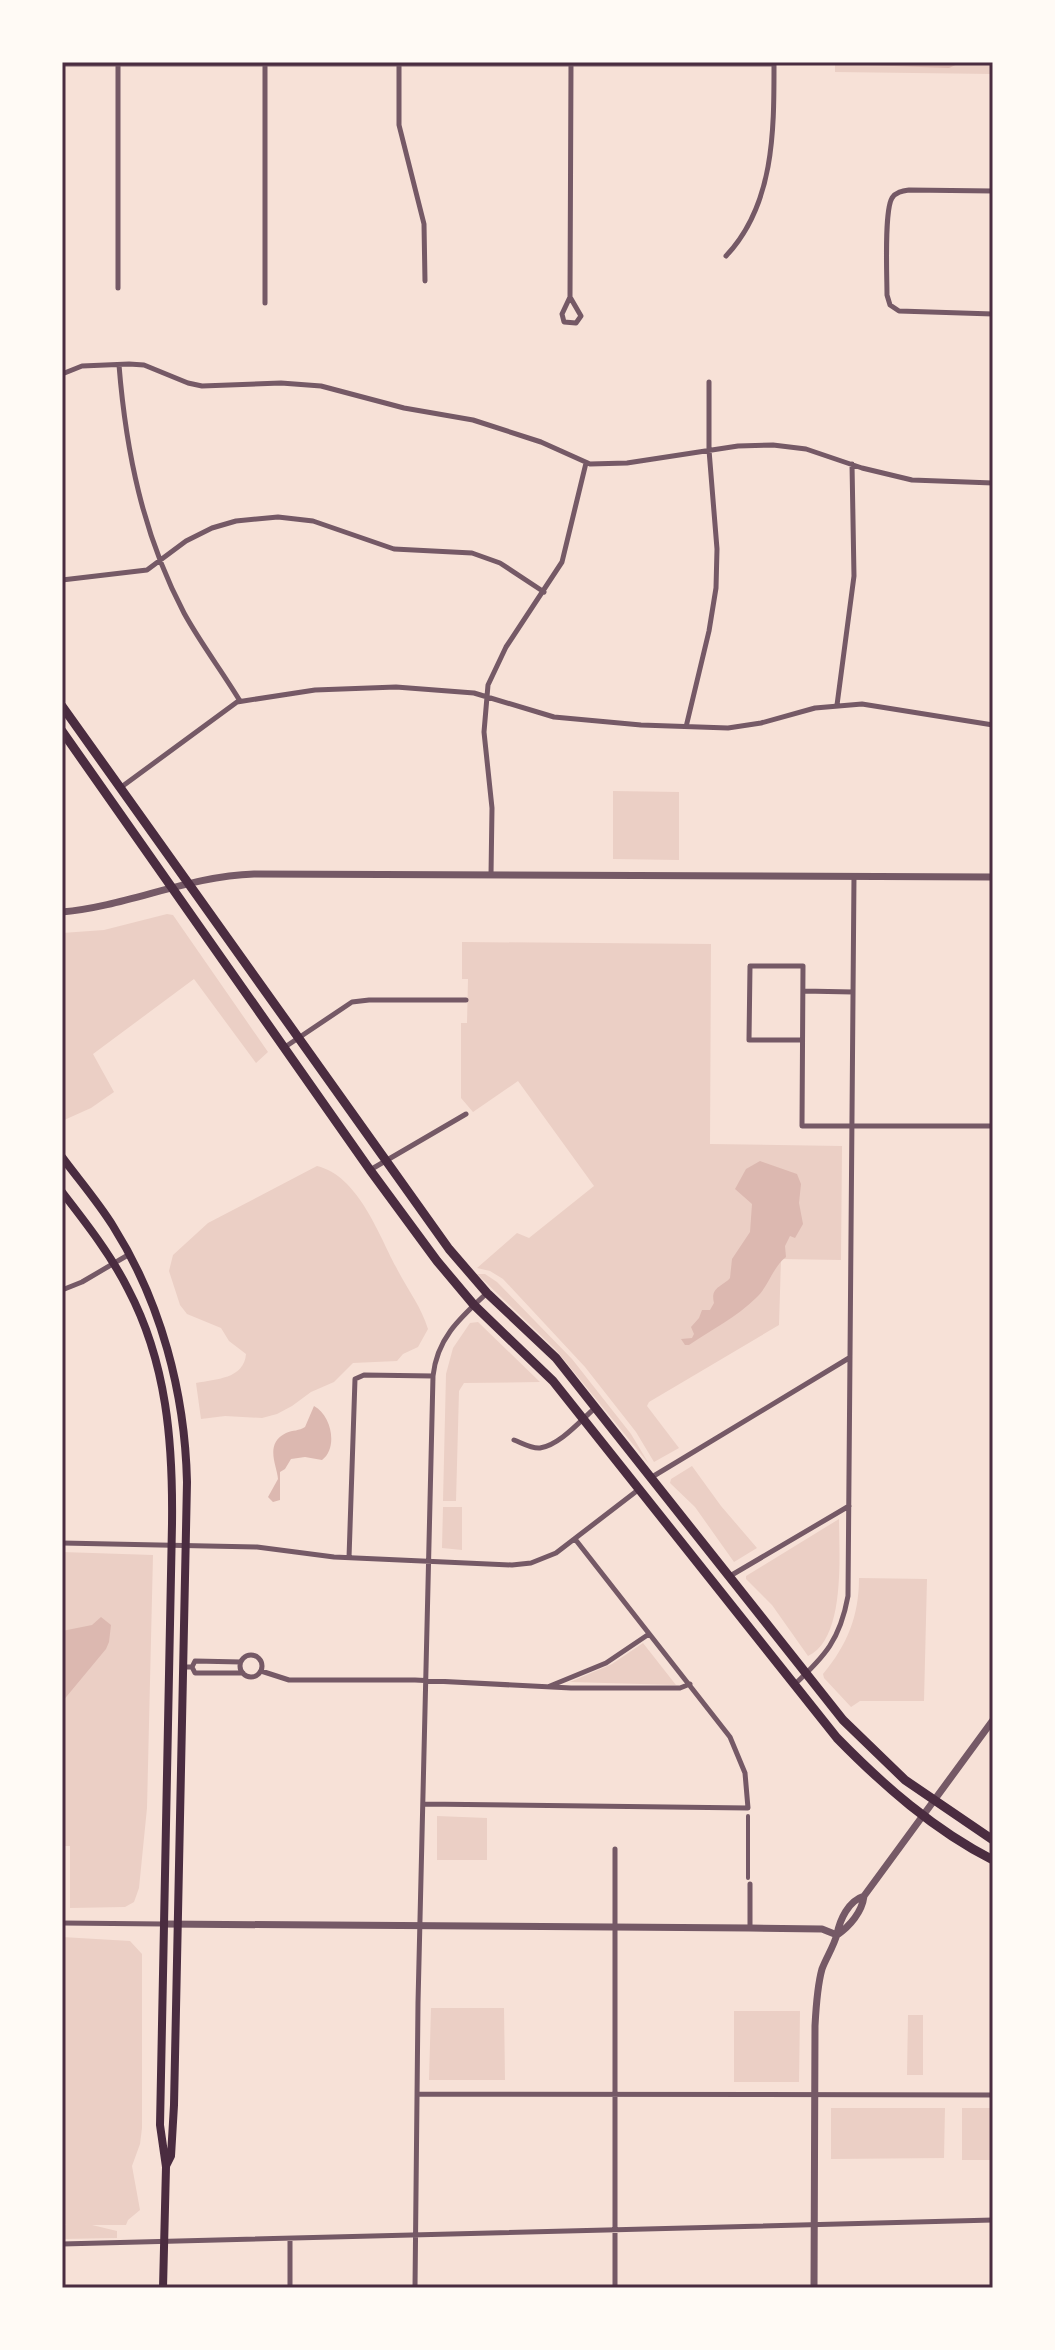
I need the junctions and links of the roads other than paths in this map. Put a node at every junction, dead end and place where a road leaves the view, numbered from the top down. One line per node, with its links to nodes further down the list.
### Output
1 (519, 62): 3 (street); 4 (street)
2 (283, 63): 3 (street); 8 (street)
3 (399, 63): 11 (street)
4 (571, 63): 5 (street); 13 (street)
5 (774, 63): 10 (street)
6 (62, 64): 7 (street)
7 (118, 64): 8 (street); 12 (street)
8 (265, 65): 14 (street)
9 (993, 191): 15 (street)
10 (726, 256)
11 (425, 281)
12 (118, 288)
13 (570, 297): 13 (street)
14 (265, 303)
15 (993, 314)
16 (119, 364): 17 (street); 20 (street); 23 (street)
17 (62, 374)
18 (709, 382): 19 (street)
19 (709, 450): 20 (street); 21 (street); 31 (street)
20 (586, 463): 25 (street)
21 (852, 464): 22 (street); 28 (street)
22 (993, 483)
23 (161, 561): 24 (street); 25 (street); 27 (street)
24 (62, 580)
25 (544, 592): 26 (street)
26 (486, 696): 27 (street); 31 (street); 34 (street)
27 (240, 701): 33 (street)
28 (837, 705): 30 (street); 31 (street)
29 (62, 706): 33 (main road)
30 (993, 725)
31 (686, 727)
32 (62, 731): 38 (main road)
33 (120, 788): 37 (main road)
34 (491, 875): 35 (street); 37 (street)
35 (854, 876): 36 (street); 41 (street)
36 (993, 877)
37 (188, 883): 38 (street); 43 (main road)
38 (171, 888): 39 (street); 45 (main road)
39 (62, 912)
40 (803, 991): 41 (street); 44 (street); 44 (street)
41 (853, 992): 48 (street)
42 (466, 1000): 43 (street)
43 (297, 1038): 45 (street); 50 (main road)
44 (802, 1040): 48 (street)
45 (284, 1048): 51 (main road)
46 (466, 1114): 50 (street)
47 (993, 1126): 48 (street)
48 (852, 1127): 58 (street)
49 (62, 1157): 53 (main road)
50 (385, 1161): 51 (street); 56 (main road)
51 (370, 1170): 57 (main road)
52 (62, 1192): 54 (main road)
53 (128, 1255): 54 (street); 69 (main road)
54 (113, 1264): 55 (street); 68 (main road)
55 (62, 1290)
56 (487, 1293): 57 (street); 60 (main road)
57 (474, 1305): 59 (street); 61 (main road)
58 (850, 1357): 63 (street); 65 (street)
59 (433, 1376): 70 (street); 71 (street)
60 (596, 1407): 61 (street); 63 (main road)
61 (583, 1418): 62 (street); 64 (main road)
62 (514, 1440)
63 (652, 1477): 72 (main road)
64 (638, 1489): 66 (street); 81 (main road)
65 (849, 1506): 72 (street); 78 (street)
66 (575, 1539): 71 (street); 73 (street)
67 (62, 1543): 68 (street)
68 (171, 1544): 69 (street); 93 (main road)
69 (186, 1544): 70 (street); 75 (main road)
70 (349, 1558): 71 (street)
71 (429, 1560): 79 (street)
72 (730, 1576): 78 (main road)
73 (649, 1634): 80 (street); 82 (street)
74 (241, 1662): 75 (street); 76 (street); 77 (street)
75 (187, 1667): 77 (street); 94 (main road)
76 (261, 1671): 77 (street); 79 (street)
77 (243, 1673)
78 (806, 1673): 81 (street); 84 (main road)
79 (426, 1680): 82 (street); 85 (street)
80 (690, 1684): 82 (street); 85 (street)
81 (793, 1686): 86 (main road)
82 (549, 1687)
83 (993, 1720): 84 (street)
84 (934, 1801): 86 (street); 88 (main road)
85 (423, 1804): 95 (street)
86 (923, 1815): 90 (main road); 98 (street)
87 (748, 1816): 91 (street)
88 (993, 1840)
89 (615, 1849): 96 (street)
90 (993, 1860)
91 (749, 1881): 97 (street)
92 (62, 1923): 93 (street)
93 (163, 1924): 94 (street); 103 (main road)
94 (178, 1925): 95 (street); 103 (main road)
95 (421, 1927): 96 (street); 99 (street)
96 (615, 1928): 97 (street); 100 (street)
97 (750, 1928): 98 (street)
98 (837, 1935): 101 (street)
99 (417, 2094): 100 (street); 107 (street)
100 (616, 2094): 101 (street); 106 (street)
101 (815, 2095): 102 (street); 105 (street)
102 (993, 2095)
103 (166, 2167): 109 (main road)
104 (993, 2220): 105 (street)
105 (814, 2225): 106 (street); 115 (street)
106 (615, 2230): 107 (street); 114 (street)
107 (415, 2236): 108 (street); 113 (street)
108 (290, 2239): 109 (street); 112 (street)
109 (162, 2241): 110 (street); 111 (main road)
110 (62, 2244)
111 (163, 2288)
112 (290, 2288)
113 (415, 2288)
114 (615, 2288)
115 (814, 2288)

